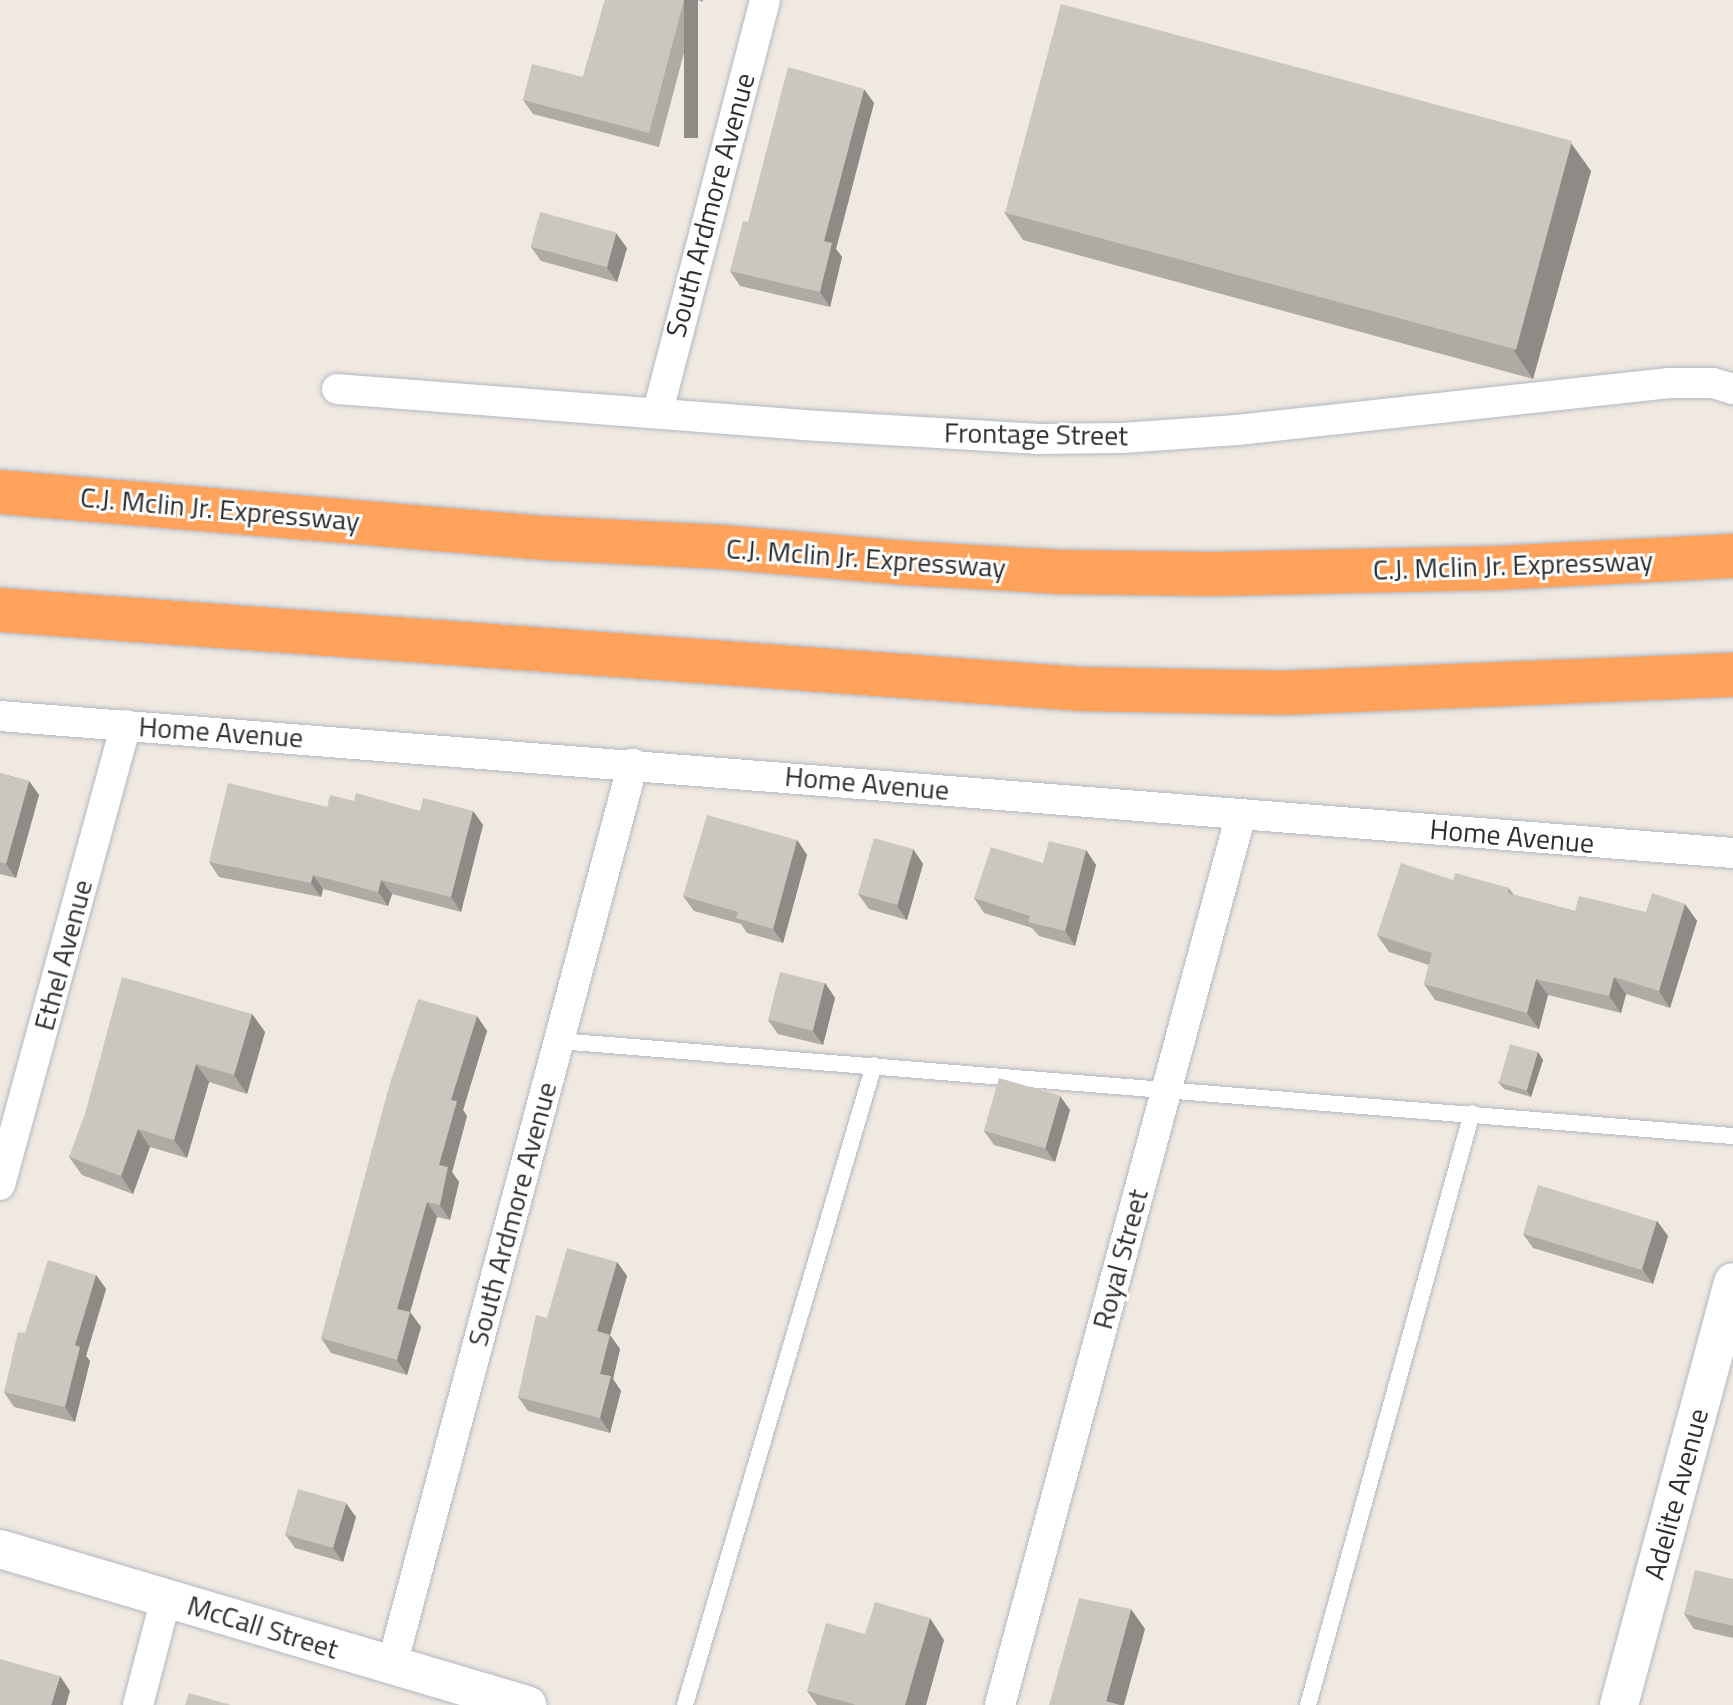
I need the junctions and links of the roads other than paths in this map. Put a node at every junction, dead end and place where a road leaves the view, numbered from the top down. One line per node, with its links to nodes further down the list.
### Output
1 (765, 0): 4 (street, South Ardmore Avenue)
2 (337, 389): 4 (street, Frontage Street)
3 (1733, 389): 4 (street, Frontage Street)
4 (658, 411)
5 (0, 492): 6 (highway, C.J. Mclin Jr. Expressway)
6 (1712, 557)
7 (0, 610): 8 (highway)
8 (1733, 675)
9 (0, 716): 10 (street, Home Avenue)
10 (126, 725): 11 (street, Home Avenue); 19 (street, Ethel Avenue)
11 (633, 764): 12 (street, Home Avenue); 14 (street, South Ardmore Avenue)
12 (1241, 814): 13 (street, Home Avenue); 16 (street, Royal Street)
13 (1733, 853)
14 (559, 1041): 15 (lane); 23 (street, South Ardmore Avenue)
15 (874, 1065): 16 (lane); 26 (lane)
16 (1166, 1088): 17 (lane); 27 (street, Royal Street)
17 (1472, 1113): 18 (lane); 28 (lane)
18 (1733, 1136)
19 (0, 1185)
20 (1733, 1282): 29 (street, Adelite Avenue)
21 (0, 1549): 22 (street, McCall Street)
22 (166, 1598): 23 (street, McCall Street); 24 (street)
23 (392, 1665): 25 (street, McCall Street)
24 (138, 1705)
25 (527, 1705)
26 (685, 1705)
27 (1000, 1705)
28 (1308, 1705)
29 (1619, 1705)

